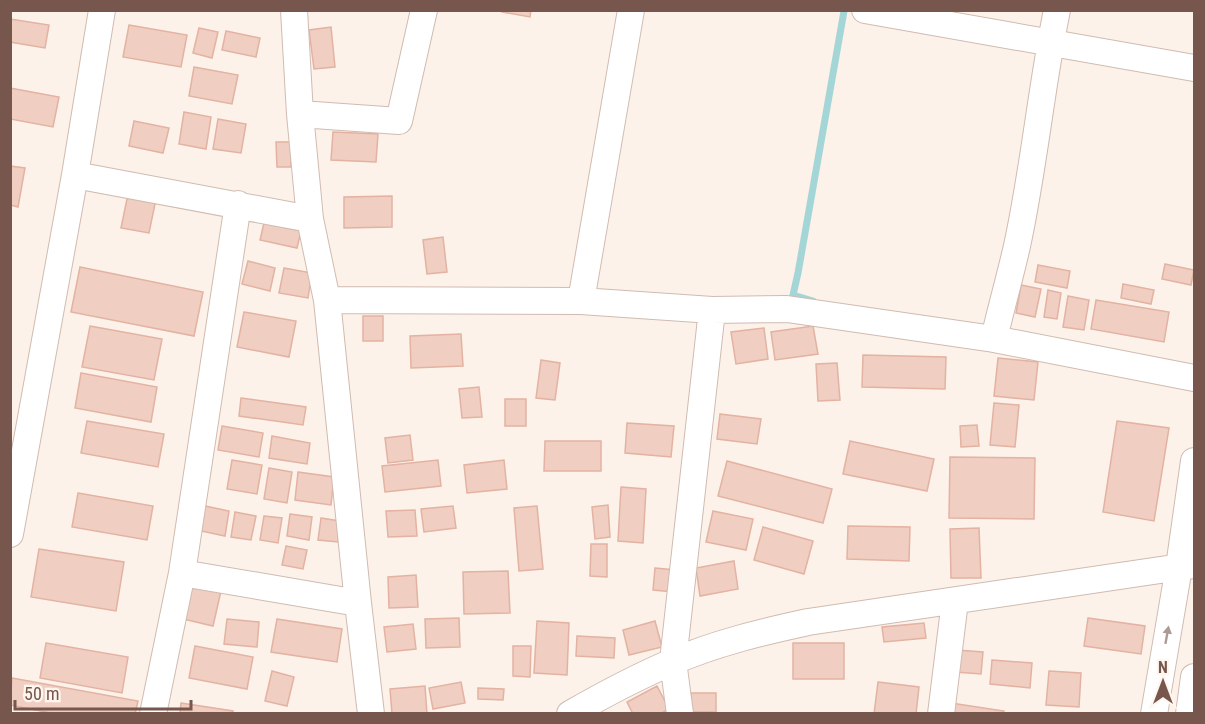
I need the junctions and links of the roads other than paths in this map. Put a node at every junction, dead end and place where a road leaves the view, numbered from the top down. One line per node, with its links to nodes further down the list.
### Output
1 (102, 10): 10 (street)
2 (294, 10): 9 (street)
3 (424, 10): 9 (street)
4 (631, 10): 14 (street)
5 (865, 10): 7 (street)
6 (1057, 10): 7 (street)
7 (1051, 43): 8 (street); 16 (street)
8 (1194, 68)
9 (300, 114): 12 (street)
10 (75, 175): 11 (street); 18 (street)
11 (238, 204): 12 (street); 22 (street)
12 (310, 219): 13 (street)
13 (327, 300): 14 (street); 24 (street)
14 (581, 302): 15 (street)
15 (712, 310): 16 (street); 25 (street)
16 (993, 339): 17 (street)
17 (1194, 378)
18 (19, 443): 20 (street)
19 (1194, 461): 21 (street)
20 (10, 534)
21 (1187, 566): 23 (street); 32 (street, one-way to 21)
22 (182, 573): 24 (street); 27 (street)
23 (955, 601): 25 (street); 31 (street)
24 (358, 603): 28 (street)
25 (673, 661): 29 (street); 30 (street)
26 (1194, 677): 33 (street)
27 (153, 714)
28 (371, 714)
29 (570, 714)
30 (680, 714)
31 (941, 714)
32 (1154, 714)
33 (1189, 714)

